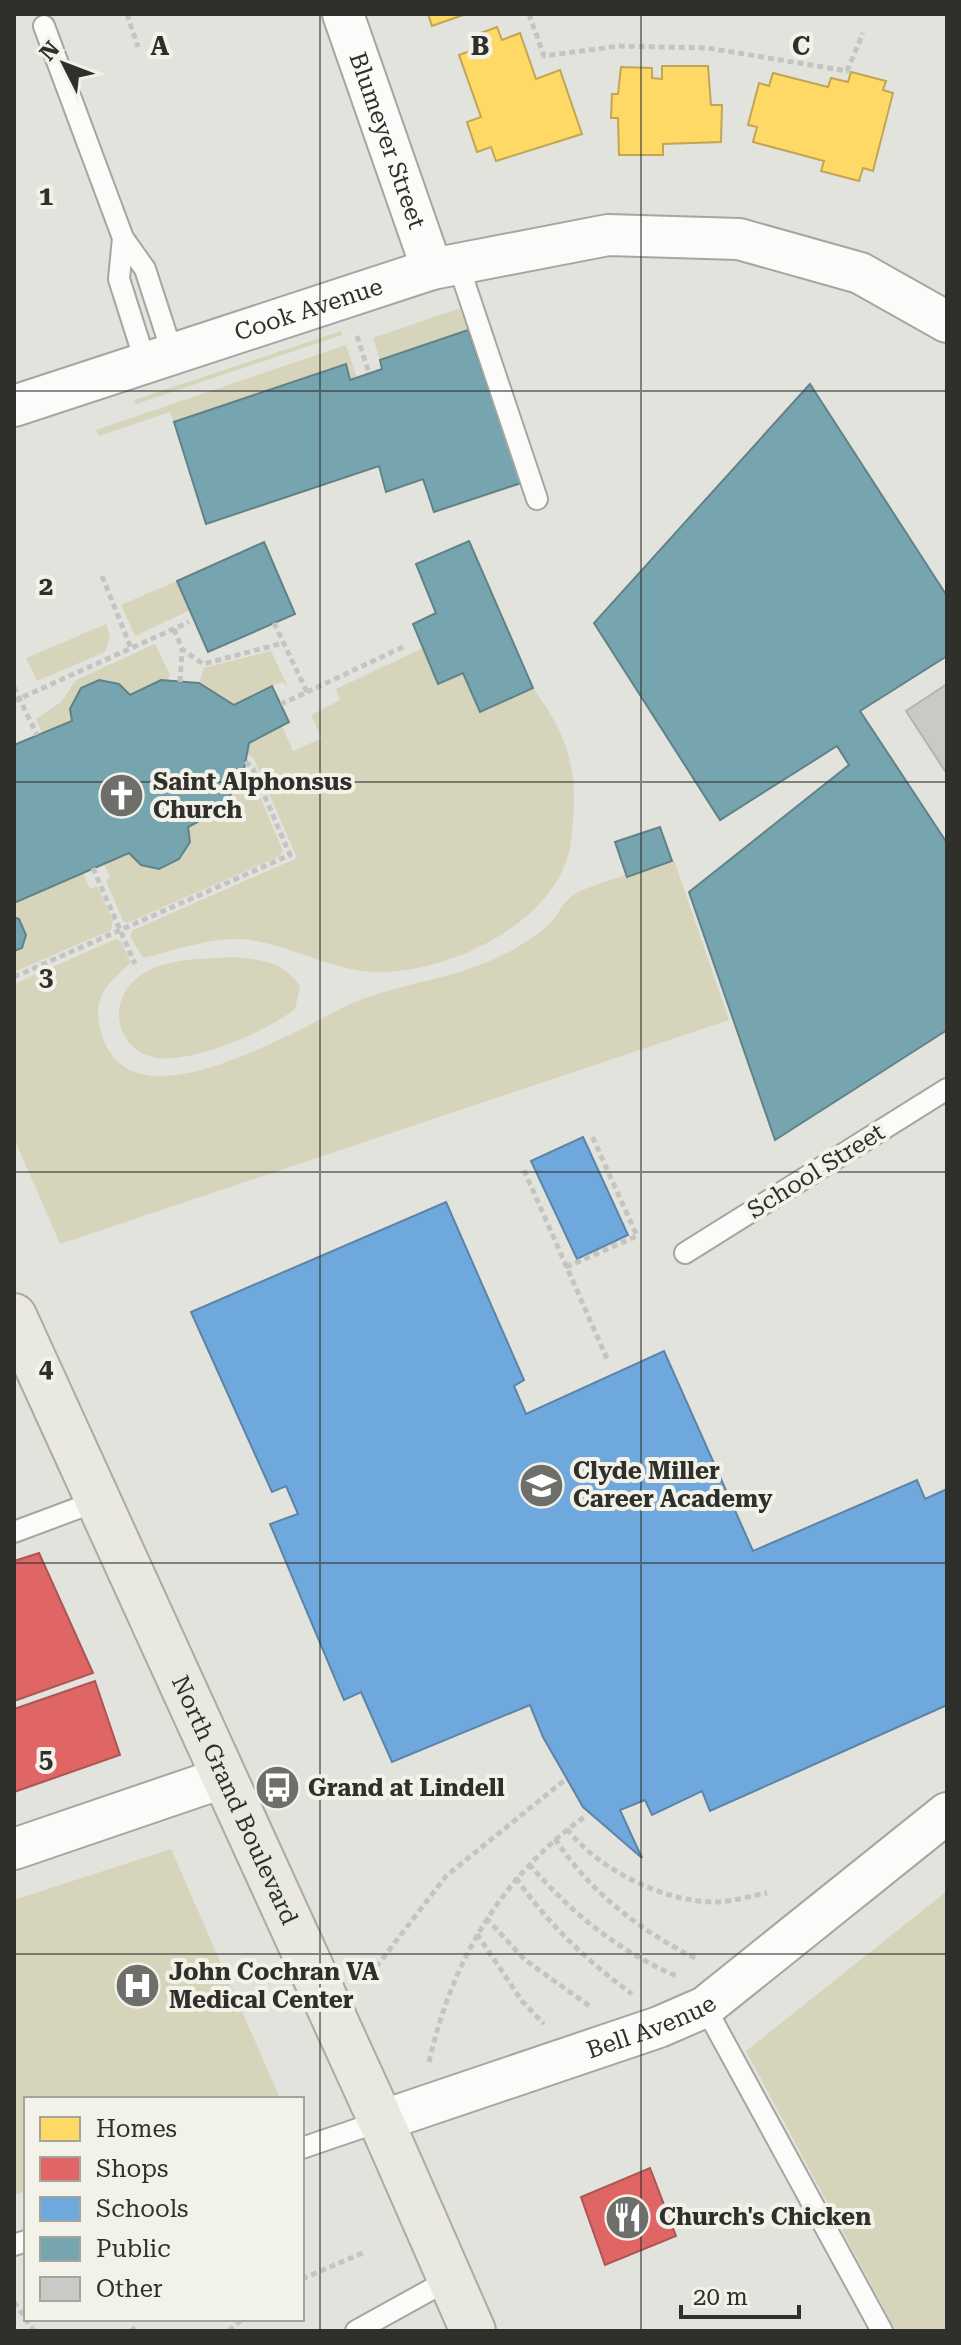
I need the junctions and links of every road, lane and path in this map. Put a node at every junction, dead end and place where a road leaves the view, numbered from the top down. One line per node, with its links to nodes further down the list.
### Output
1 (127, 14): 6 (path)
2 (343, 14): 8 (street, Blumeyer Street)
3 (529, 14): 5 (path)
4 (44, 26): 7 (lane)
5 (863, 33)
6 (138, 47)
7 (123, 238): 10 (lane); 10 (lane)
8 (445, 267): 9 (street, Cook Avenue); 10 (street, Cook Avenue); 12 (lane)
9 (947, 322)
10 (158, 357): 11 (street, Cook Avenue)
11 (14, 406)
12 (537, 499)
13 (102, 576): 19 (path)
14 (189, 622): 16 (path)
15 (274, 623): 17 (path)
16 (174, 629): 19 (path); 20 (path)
17 (283, 643): 20 (path); 23 (path)
18 (405, 646): 23 (path)
19 (131, 648): 24 (path)
20 (182, 649): 21 (path)
21 (180, 682)
22 (14, 687): 24 (path)
23 (307, 692): 25 (path)
24 (16, 700): 26 (path)
25 (281, 704)
26 (37, 735)
27 (245, 761): 29 (path)
28 (93, 868): 29 (path)
29 (120, 930): 30 (path); 31 (path)
30 (135, 964)
31 (14, 977)
32 (947, 1089): 35 (lane, School Street)
33 (592, 1136): 36 (path)
34 (524, 1170): 36 (path)
35 (685, 1253)
36 (566, 1267): 38 (path)
37 (14, 1316): 39 (main road, North Grand Boulevard)
38 (608, 1361)
39 (97, 1501): 40 (lane); 41 (main road, North Grand Boulevard)
40 (14, 1532)
41 (222, 1778): 47 (street); 61 (main road, North Grand Boulevard)
42 (566, 1779): 54 (path)
43 (947, 1813): 57 (street, Bell Avenue)
44 (587, 1815): 45 (path)
45 (567, 1829): 46 (path); 50 (path)
46 (555, 1839): 48 (path); 53 (path)
47 (14, 1849)
48 (529, 1864): 49 (path); 55 (path)
49 (516, 1878): 51 (path); 56 (path)
50 (767, 1893)
51 (486, 1918): 52 (path); 58 (path)
52 (477, 1933): 59 (path); 60 (path)
53 (705, 1963)
54 (370, 1975)
55 (679, 1977)
56 (632, 1994)
57 (705, 2007): 61 (street, Bell Avenue); 68 (lane)
58 (592, 2008)
59 (544, 2024)
60 (427, 2067)
61 (381, 2121): 62 (lane, Bell Avenue); 65 (main road, North Grand Boulevard)
62 (304, 2147)
63 (365, 2252): 64 (path)
64 (304, 2278)
65 (450, 2279): 66 (lane); 67 (main road, North Grand Boulevard)
66 (356, 2331)
67 (473, 2331)
68 (882, 2331)

